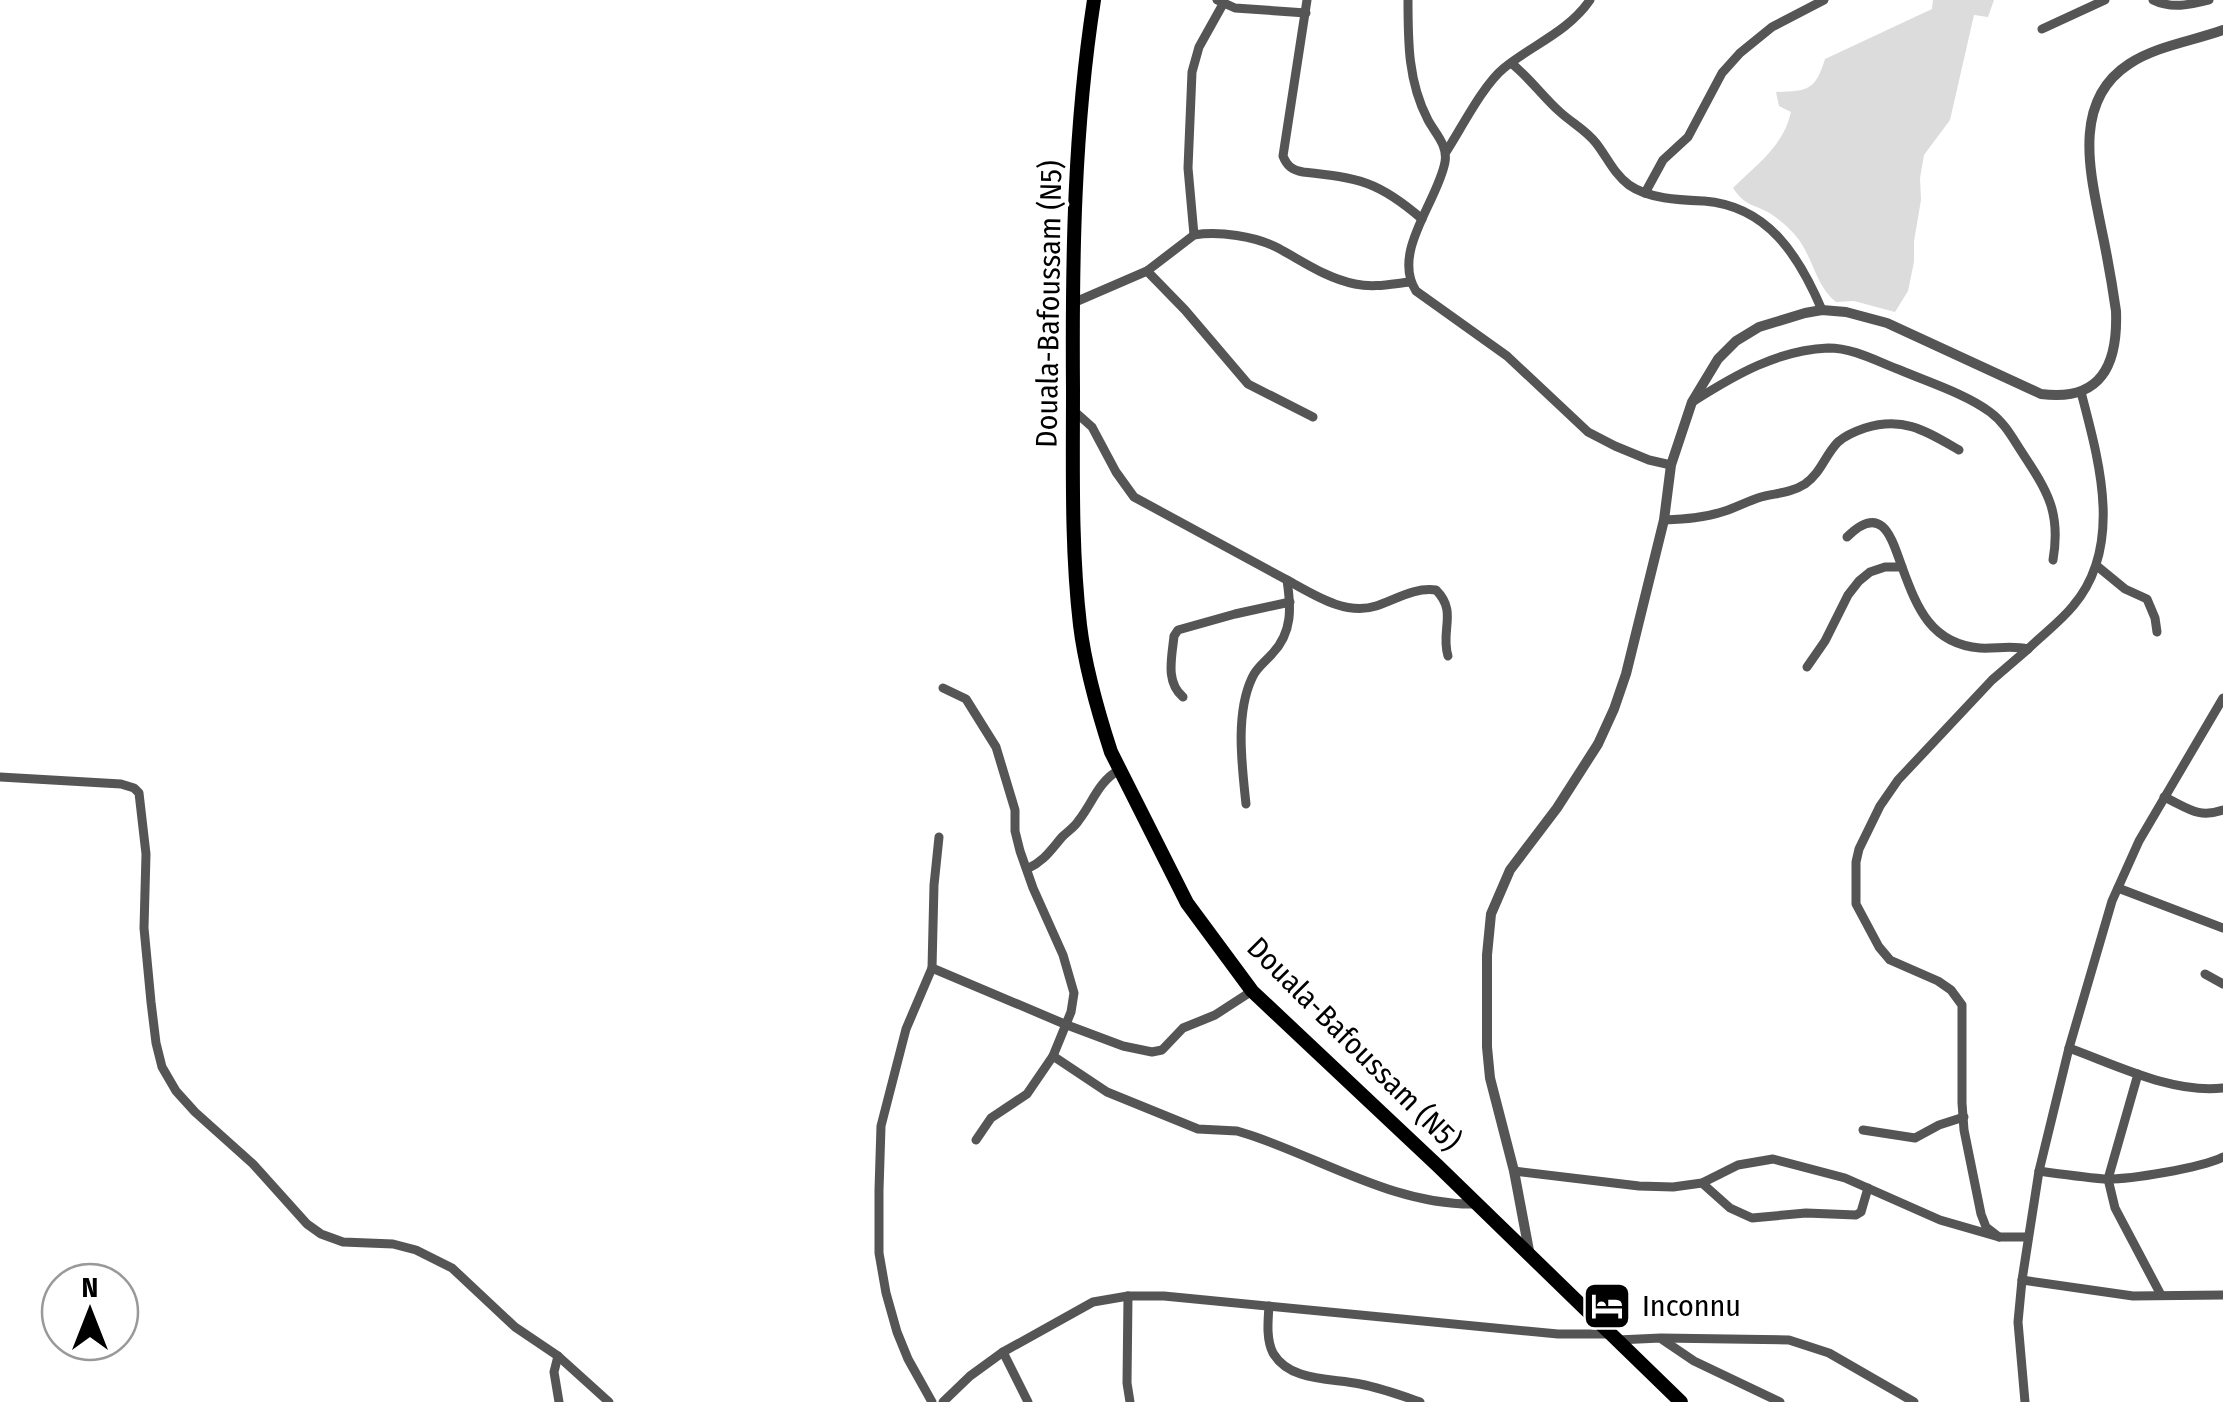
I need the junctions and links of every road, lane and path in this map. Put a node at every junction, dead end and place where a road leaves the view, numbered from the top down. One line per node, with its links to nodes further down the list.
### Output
1 (1094, 0): 20 (highway, Douala-Bafoussam (N5))
2 (1308, 0): 10 (street)
3 (1408, 0): 14 (street)
4 (1590, 0): 13 (street)
5 (1824, 0): 15 (street)
6 (2105, 0): 11 (street)
7 (2153, 0): 8 (street)
8 (2208, 0)
9 (1220, 2): 10 (street); 17 (street)
10 (1306, 12): 16 (street)
11 (2042, 29)
12 (2223, 30): 22 (street)
13 (1511, 64): 14 (street); 15 (street)
14 (1446, 152): 16 (street)
15 (1645, 193): 21 (street)
16 (1422, 219): 19 (street)
17 (1194, 234): 18 (street); 19 (street)
18 (1147, 271): 20 (street); 25 (street)
19 (1410, 282): 27 (street)
20 (1073, 303): 24 (highway, Douala-Bafoussam (N5))
21 (1822, 310): 22 (street); 23 (street)
22 (2082, 392): 31 (street)
23 (1692, 402): 27 (street); 30 (street)
24 (1073, 410): 33 (street); 42 (highway, Douala-Bafoussam (N5))
25 (1313, 417)
26 (1960, 450): 28 (street)
27 (1671, 465): 28 (street)
28 (1664, 520): 65 (street)
29 (1847, 537): 32 (street)
30 (2053, 560)
31 (2096, 566): 35 (street); 36 (street)
32 (1902, 567): 36 (street); 38 (street)
33 (1287, 580): 34 (street); 37 (street)
34 (1290, 602): 40 (street); 45 (street)
35 (2157, 632)
36 (2028, 649): 60 (street)
37 (1448, 656)
38 (1808, 668)
39 (943, 688): 48 (street)
40 (1183, 697)
41 (2223, 698): 44 (street)
42 (1119, 770): 48 (street); 54 (highway, Douala-Bafoussam (N5))
43 (0, 778): 81 (street)
44 (2164, 797): 46 (street); 49 (street)
45 (1246, 804)
46 (2223, 810)
47 (938, 837): 51 (street)
48 (1027, 870): 55 (street)
49 (2118, 888): 50 (street); 56 (street)
50 (2223, 928)
51 (932, 968): 55 (street); 84 (street)
52 (2205, 974): 53 (street)
53 (2223, 984)
54 (1252, 990): 55 (street); 69 (highway, Douala-Bafoussam (N5))
55 (1066, 1026): 57 (street)
56 (2069, 1048): 58 (street); 64 (street)
57 (1052, 1056): 62 (street); 69 (street)
58 (2138, 1074): 59 (street); 66 (street)
59 (2223, 1088)
60 (1964, 1117): 61 (street); 70 (street)
61 (1863, 1130)
62 (976, 1140)
63 (2223, 1157): 66 (street)
64 (2039, 1171): 66 (street); 71 (street)
65 (1514, 1172): 67 (street); 72 (street)
66 (2108, 1179): 74 (street)
67 (1702, 1184): 68 (street); 68 (street)
68 (1868, 1188): 70 (street)
69 (1476, 1204): 72 (highway, Douala-Bafoussam (N5))
70 (1999, 1237): 71 (street)
71 (2027, 1237): 73 (street)
72 (1530, 1257): 78 (highway, Douala-Bafoussam (N5))
73 (2022, 1280): 74 (street); 92 (street)
74 (2161, 1294): 76 (street)
75 (1128, 1296): 77 (street); 80 (street); 87 (street)
76 (2223, 1296)
77 (1269, 1306): 78 (street); 88 (street)
78 (1614, 1337): 79 (street); 89 (highway, Douala-Bafoussam (N5))
79 (1661, 1338): 90 (street); 91 (street)
80 (1003, 1352): 85 (street); 86 (street)
81 (558, 1356): 82 (street); 83 (street)
82 (560, 1402)
83 (609, 1402)
84 (932, 1402)
85 (943, 1402)
86 (1028, 1402)
87 (1130, 1402)
88 (1420, 1402)
89 (1682, 1402)
90 (1780, 1402)
91 (1914, 1402)
92 (2024, 1402)

